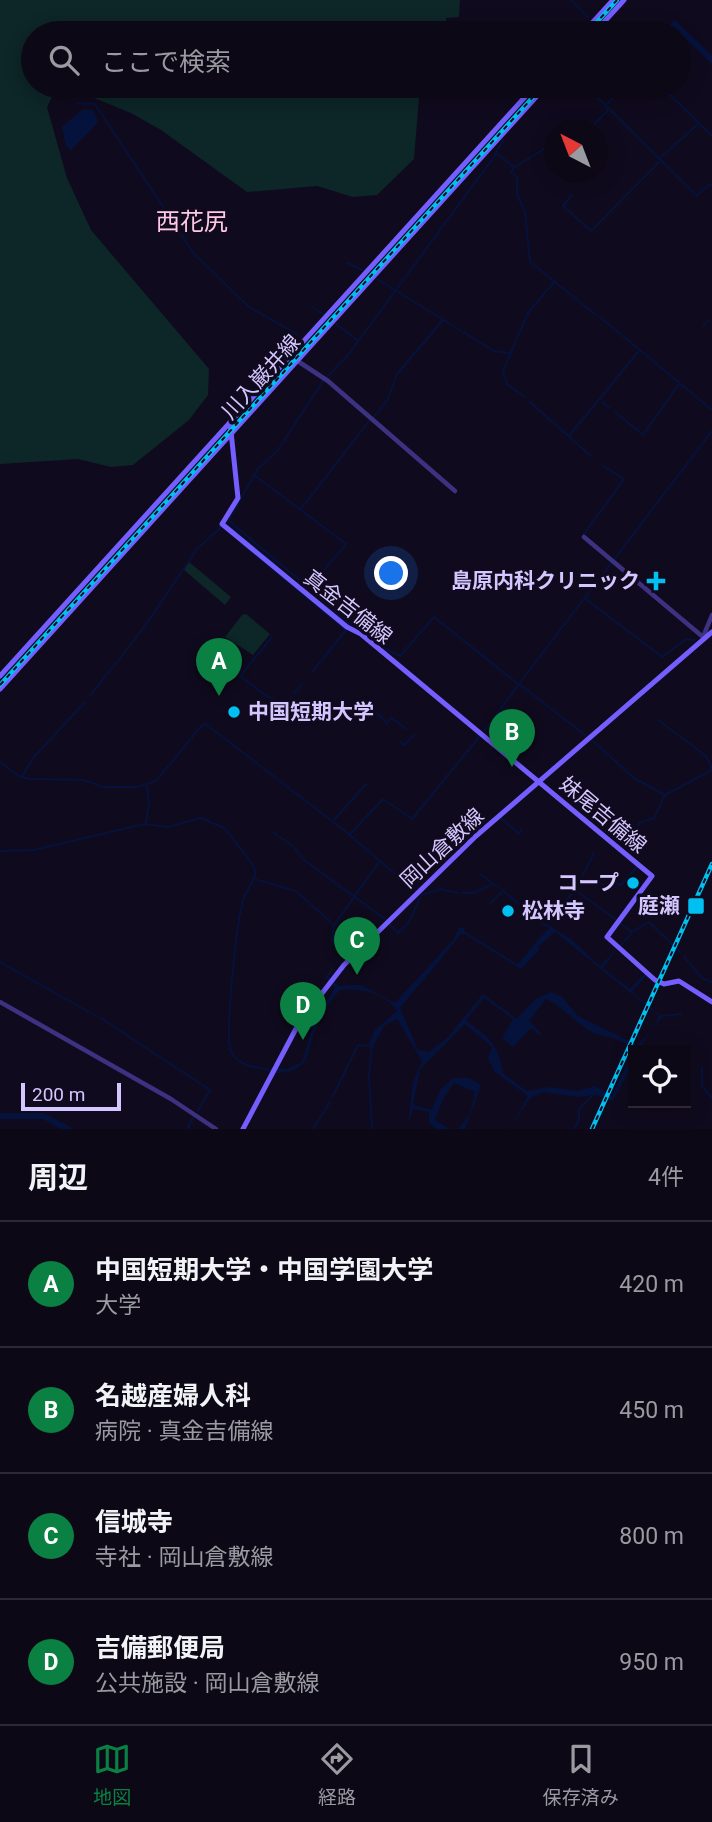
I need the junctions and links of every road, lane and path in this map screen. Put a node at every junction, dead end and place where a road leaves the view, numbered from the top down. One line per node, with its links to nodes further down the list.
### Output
1 (613, 0): 3 (main road)
2 (624, 0): 4 (main road)
3 (594, 21)
4 (605, 21)
5 (524, 98): 7 (main road, 川入巌井線)
6 (535, 98): 8 (main road, 川入巌井線)
7 (290, 356): 8 (street); 9 (main road, 川入巌井線)
8 (298, 360): 10 (main road, 川入巌井線); 11 (street)
9 (230, 422): 10 (main road, 真金吉備線); 15 (main road, 川入巌井線)
10 (233, 432): 16 (main road, 川入巌井線); 17 (main road, 真金吉備線)
11 (455, 491)
12 (584, 537): 13 (street)
13 (712, 615)
14 (712, 632): 17 (main road, 岡山倉敷線)
15 (0, 676)
16 (0, 689)
17 (538, 782): 19 (main road, 妹尾吉備線); 21 (main road, 岡山倉敷線)
18 (0, 1002): 20 (street)
19 (712, 1002)
20 (216, 1129)
21 (243, 1129)

